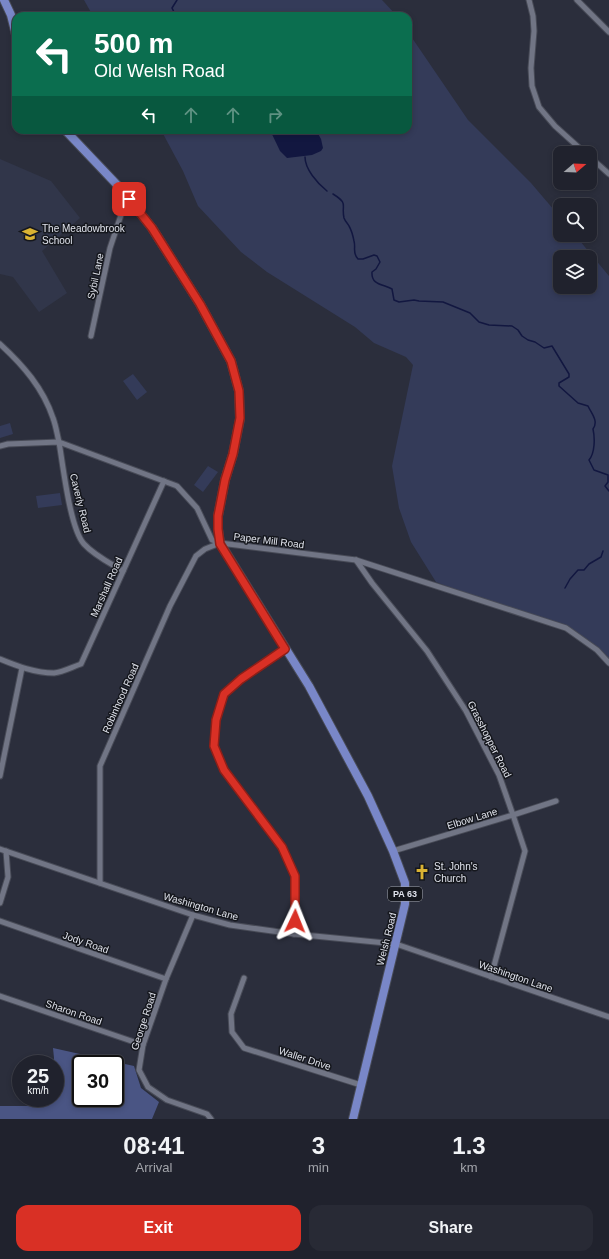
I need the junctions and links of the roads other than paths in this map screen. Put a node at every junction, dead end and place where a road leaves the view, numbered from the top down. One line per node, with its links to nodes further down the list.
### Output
1 (4, 0): 4 (main road)
2 (529, 0): 7 (street)
3 (577, 0): 5 (street)
4 (12, 19)
5 (609, 32)
6 (69, 134): 10 (main road, PA 63)
7 (577, 146)
8 (597, 163): 9 (street)
9 (609, 174)
10 (129, 199): 11 (street, Sybil Lane); 16 (main road, PA 63)
11 (91, 336)
12 (0, 344): 13 (street)
13 (59, 442): 14 (street); 15 (street, Paper Mill Road); 18 (street, Caverly Road)
14 (0, 446)
15 (164, 481): 16 (street, Paper Mill Road); 18 (street, Marshall Road)
16 (220, 544): 17 (street, Paper Mill Road); 19 (main road, PA 63); 29 (street, Robinhood Road)
17 (356, 560): 21 (street, Paper Mill Road); 25 (street, Grasshopper Road)
18 (122, 571): 22 (street, Marshall Road)
19 (285, 649): 28 (main road, Welsh Road / PA 63); 33 (street)
20 (0, 659): 22 (street, Marshall Road)
21 (609, 663)
22 (22, 668): 23 (street)
23 (0, 776)
24 (556, 801): 25 (street, Elbow Lane)
25 (513, 815): 28 (street, Elbow Lane); 35 (street, Grasshopper Road)
26 (0, 849): 27 (street, Washington Lane)
27 (6, 851): 29 (street, Washington Lane); 30 (street)
28 (393, 851): 34 (main road, Welsh Road / PA 63)
29 (100, 884): 31 (street, Washington Lane)
30 (0, 904)
31 (193, 915): 33 (street, Washington Lane); 37 (street, George Road)
32 (0, 921): 37 (street, Jody Road)
33 (294, 934): 34 (street, Washington Lane)
34 (396, 944): 35 (street, Washington Lane); 41 (main road, Welsh Road / PA 63)
35 (491, 977): 39 (street, Washington Lane)
36 (244, 978): 41 (street, Waller Drive)
37 (166, 979): 40 (street, George Road)
38 (0, 996): 40 (street, Sharon Road)
39 (609, 1017)
40 (143, 1045): 42 (street, George Road)
41 (361, 1085): 43 (main road, Welsh Road / PA 63)
42 (211, 1119)
43 (353, 1119)

